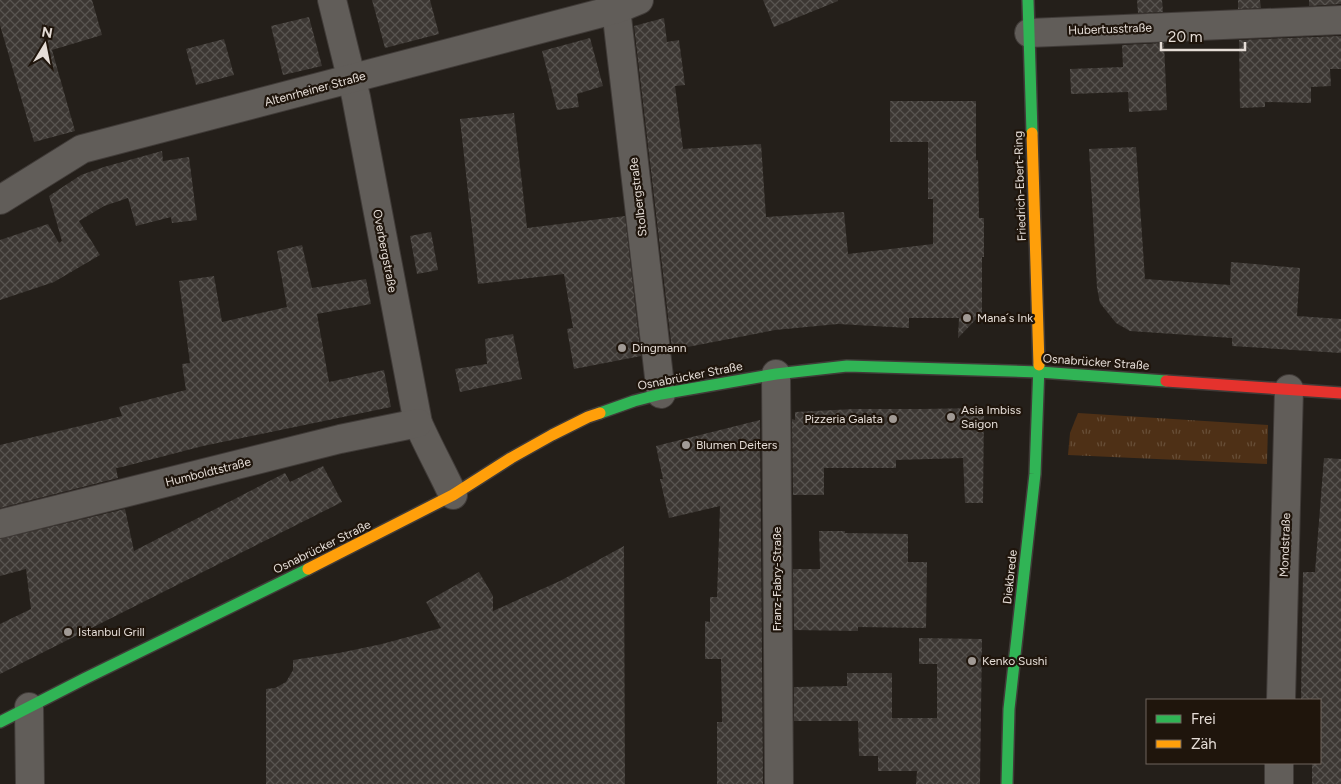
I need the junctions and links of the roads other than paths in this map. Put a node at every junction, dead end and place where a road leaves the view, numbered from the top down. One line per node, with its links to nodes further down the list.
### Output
1 (332, 0): 6 (street, Overbergstraße)
2 (1028, 0): 5 (main road, Friedrich-Ebert-Ring)
3 (624, 3): 6 (street, Altenrheiner Straße); 12 (street, Stolbergstraße)
4 (1341, 20): 5 (street, Hubertusstraße)
5 (1029, 33): 8 (main road, Friedrich-Ebert-Ring)
6 (352, 79): 7 (street, Altenrheiner Straße); 13 (street, Overbergstraße)
7 (0, 200)
8 (1039, 372): 9 (main road, Osnabrücker Straße); 10 (main road, Osnabrücker Straße); 22 (main road, Diekbrede)
9 (776, 374): 12 (main road, Osnabrücker Straße); 21 (street, Franz-Fabry-Straße)
10 (1289, 389): 11 (main road, Osnabrücker Straße); 16 (street, Mondstraße)
11 (1341, 393)
12 (661, 394): 14 (main road, Osnabrücker Straße)
13 (418, 423): 14 (street, Overbergstraße); 15 (street, Humboldtstraße)
14 (453, 495): 17 (main road, Osnabrücker Straße)
15 (0, 524)
16 (1281, 699)
17 (30, 707): 18 (main road, Osnabrücker Straße); 20 (street)
18 (0, 722)
19 (1279, 764): 23 (street)
20 (30, 784)
21 (779, 784)
22 (1007, 784)
23 (1278, 784)

